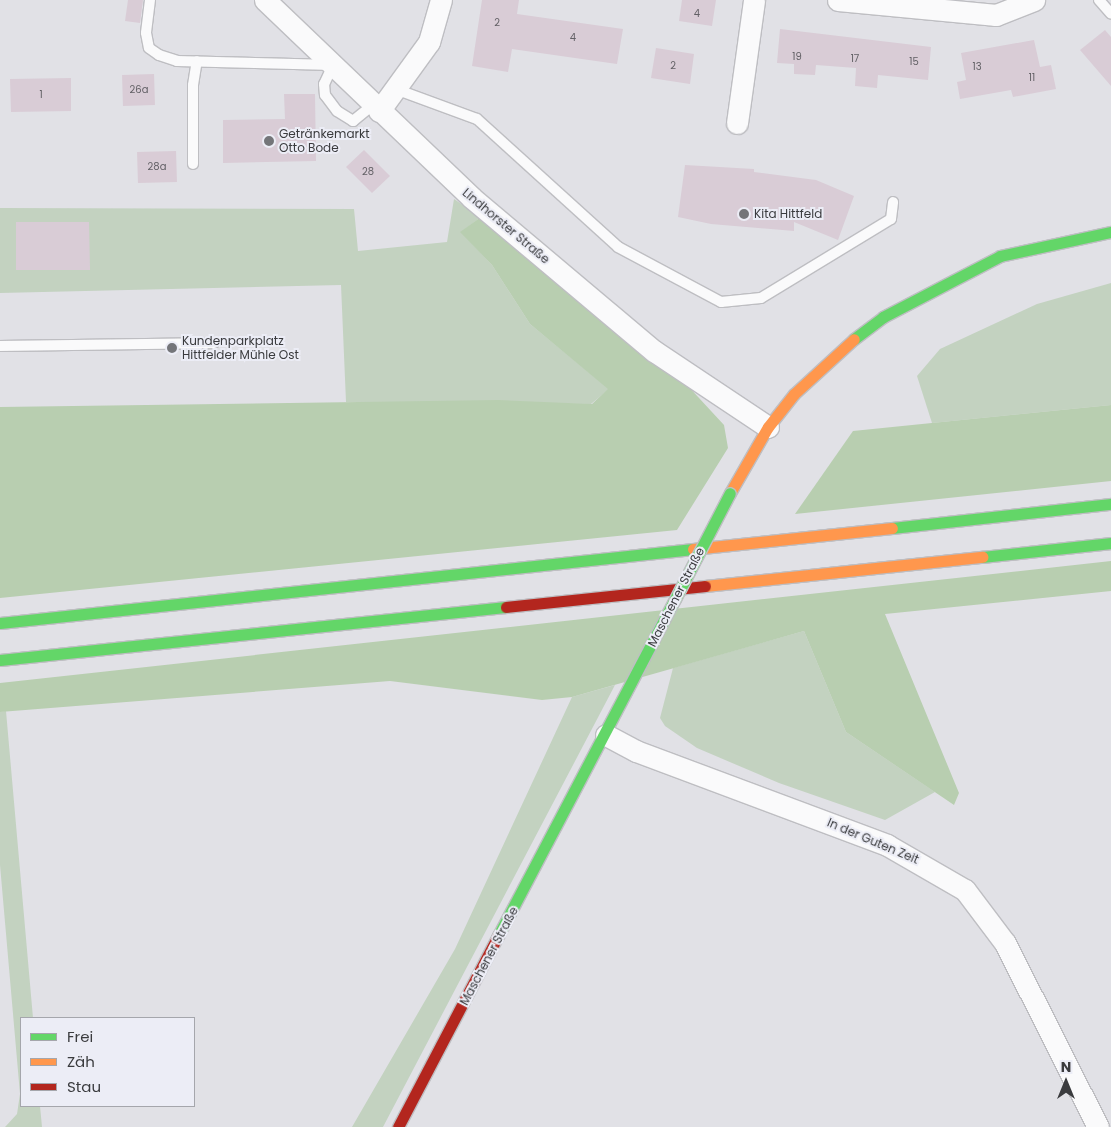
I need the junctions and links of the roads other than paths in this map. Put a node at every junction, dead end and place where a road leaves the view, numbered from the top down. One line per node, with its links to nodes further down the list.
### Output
1 (150, 0): 9 (lane)
2 (266, 0): 10 (street, Lindhorster Straße)
3 (441, 0): 11 (street)
4 (754, 0): 13 (street)
5 (838, 0): 6 (street)
6 (1034, 0)
7 (1099, 0): 8 (lane)
8 (1111, 14)
9 (197, 61): 10 (lane); 14 (lane)
10 (332, 66): 12 (street, Lindhorster Straße); 12 (lane)
11 (398, 90): 12 (street); 15 (lane)
12 (376, 108): 19 (street, Lindhorster Straße)
13 (737, 123)
14 (193, 164)
15 (893, 202)
16 (1111, 232): 19 (main road, Maschener Straße)
17 (214, 343): 18 (lane)
18 (0, 346)
19 (768, 427): 24 (main road, Maschener Straße, bridge)
20 (1111, 504): 22 (main road)
21 (1111, 543): 23 (main road)
22 (0, 623)
23 (0, 660)
24 (606, 735): 25 (main road, Maschener Straße); 26 (street, In der Guten Zeit)
25 (398, 1127)
26 (1098, 1127)

